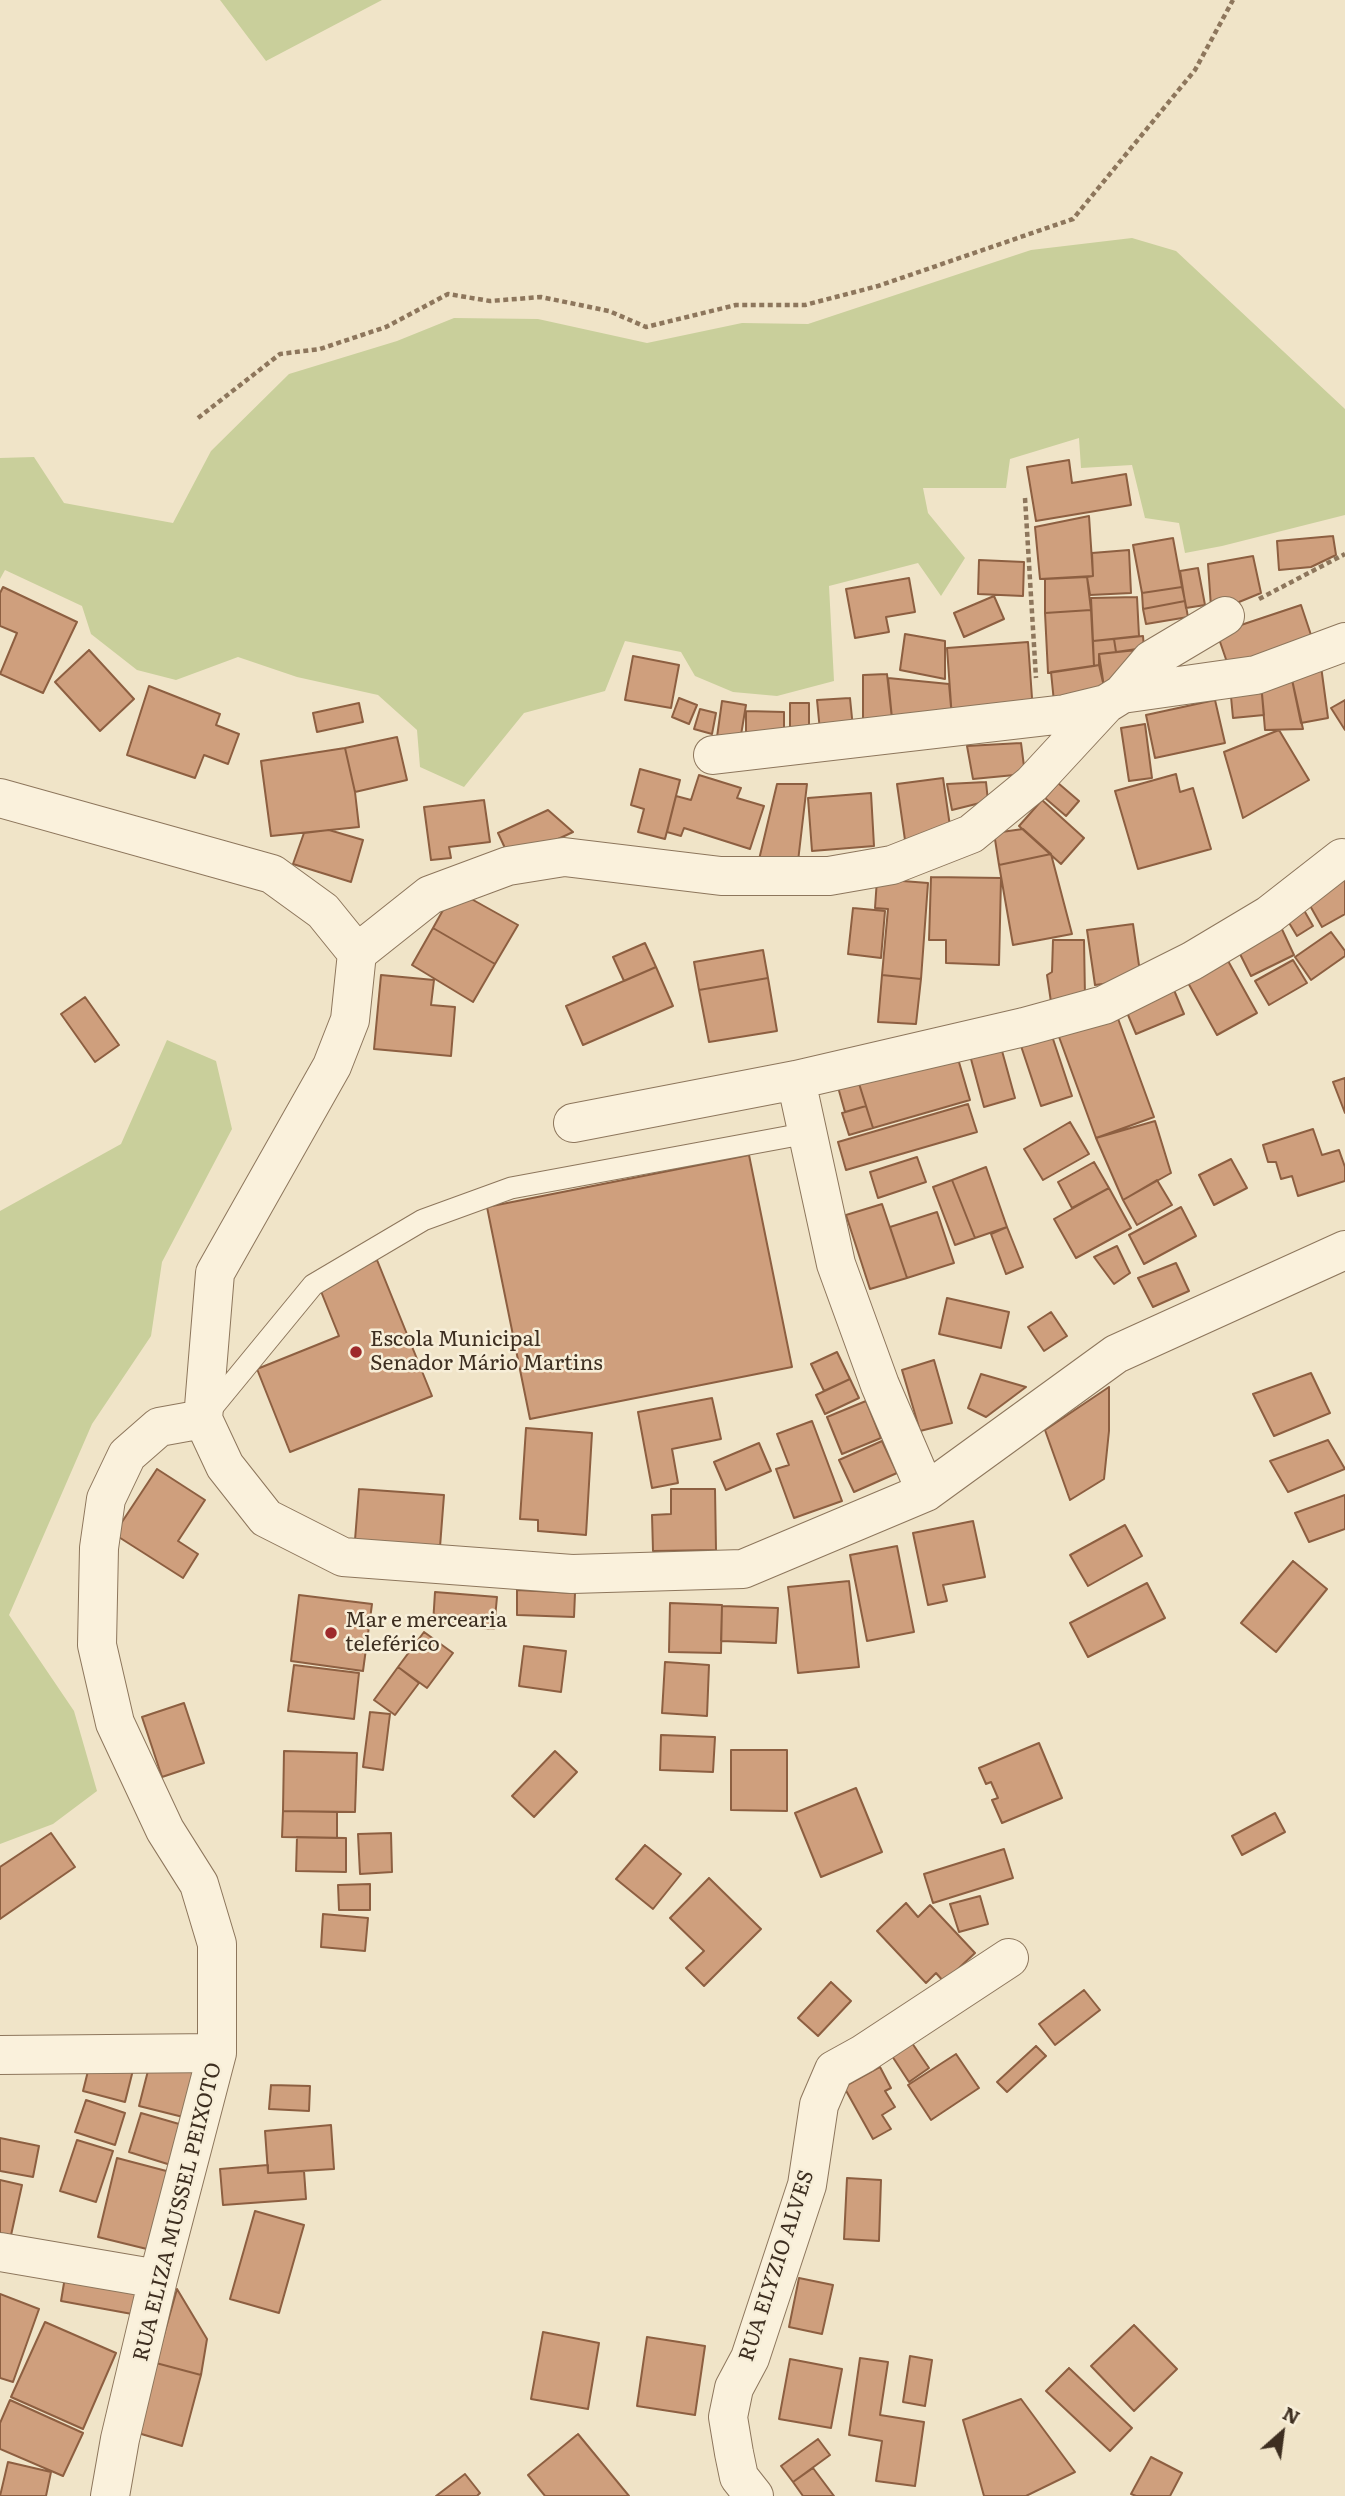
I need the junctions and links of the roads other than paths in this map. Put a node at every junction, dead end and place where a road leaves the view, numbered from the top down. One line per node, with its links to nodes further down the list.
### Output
1 (1225, 616): 3 (street)
2 (1345, 642): 3 (street)
3 (1114, 699): 4 (street); 7 (street)
4 (713, 755)
5 (0, 798): 7 (street)
6 (1342, 858): 8 (street)
7 (357, 953): 12 (street)
8 (796, 1080): 9 (street); 10 (street)
9 (573, 1123)
10 (808, 1133): 12 (lane); 13 (street)
11 (1345, 1250): 13 (street)
12 (203, 1419): 13 (street); 15 (street, RUA ELIZA MUSSEL PEIXOTO)
13 (926, 1492)
14 (1009, 1958): 20 (street, RUA ELYZIO ALVES)
15 (217, 2053): 16 (street); 18 (street, RUA ELIZA MUSSEL PEIXOTO)
16 (0, 2055)
17 (0, 2252): 18 (street)
18 (158, 2279): 19 (street, RUA ELIZA MUSSEL PEIXOTO)
19 (110, 2496)
20 (754, 2496)

